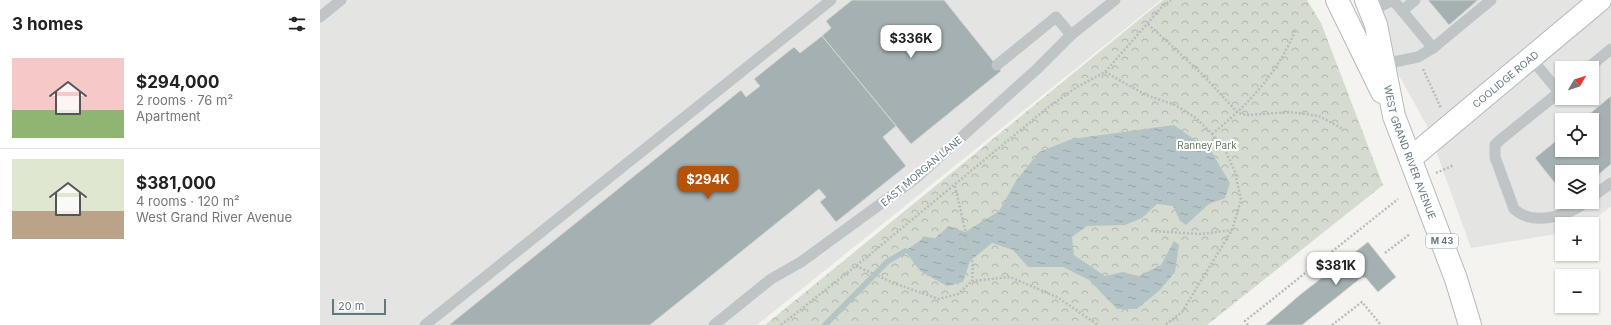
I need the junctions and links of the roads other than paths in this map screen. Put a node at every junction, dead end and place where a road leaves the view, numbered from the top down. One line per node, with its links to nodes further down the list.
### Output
1 (341, 0): 11 (lane)
2 (831, 0): 26 (lane)
3 (1114, 0): 12 (lane, EAST MORGAN LANE)
4 (1337, 0): 21 (main road, M 43)
5 (1394, 0): 9 (lane); 10 (lane)
6 (1415, 0): 10 (lane)
7 (1491, 0): 13 (lane)
8 (1600, 0): 15 (main road, COOLIDGE ROAD)
9 (1368, 6): 17 (main road, WEST GRAND RIVER AVENUE / M 43)
10 (1402, 11): 13 (lane)
11 (320, 17)
12 (1071, 35): 18 (lane); 27 (lane, EAST MORGAN LANE)
13 (1433, 48): 17 (lane)
14 (1611, 50): 16 (lane)
15 (1530, 57): 19 (lane); 22 (main road, COOLIDGE ROAD)
16 (1597, 61)
17 (1384, 64): 21 (main road, WEST GRAND RIVER AVENUE / M 43)
18 (997, 65)
19 (1555, 85)
20 (1555, 95): 25 (lane)
21 (1394, 116): 22 (main road, WEST GRAND RIVER AVENUE / M 43)
22 (1411, 158): 28 (main road, WEST GRAND RIVER AVENUE / M 43)
23 (1611, 183): 24 (lane)
24 (1599, 192)
25 (1573, 209)
26 (425, 325)
27 (714, 325)
28 (1470, 325)

